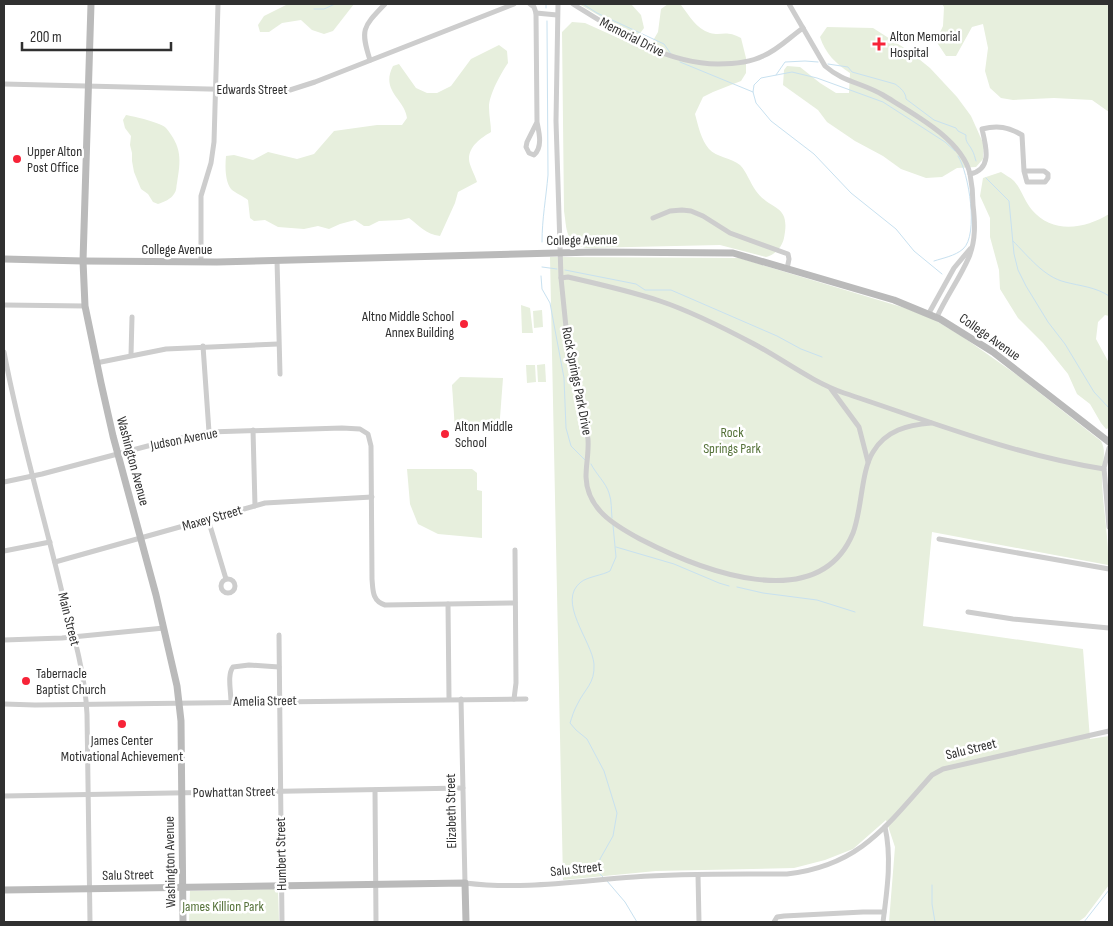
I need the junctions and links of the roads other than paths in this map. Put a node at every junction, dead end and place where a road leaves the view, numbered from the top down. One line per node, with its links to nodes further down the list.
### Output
1 (91, 4): 14 (main road, Washington Avenue)
2 (218, 4): 15 (street)
3 (385, 4): 12 (street)
4 (514, 4): 12 (street, Edwards Street)
5 (530, 4): 9 (street)
6 (558, 4): 10 (street, Rock Springs Park Drive)
7 (572, 4): 11 (street, Memorial Drive)
8 (790, 4): 11 (street)
9 (536, 13): 10 (street); 16 (street)
10 (557, 15): 21 (street, Rock Springs Park Drive)
11 (803, 28): 18 (street)
12 (370, 60): 15 (street, Edwards Street)
13 (4, 84): 14 (street, Edwards Street)
14 (88, 86): 15 (street, Edwards Street); 24 (main road, Washington Avenue)
15 (216, 89): 25 (street)
16 (537, 122): 16 (street)
17 (1024, 171): 17 (street); 18 (street)
18 (970, 174): 20 (street)
19 (653, 218): 26 (street)
20 (970, 249): 30 (street); 32 (street)
21 (561, 253): 23 (main road, College Avenue); 26 (main road, College Avenue); 27 (street, Rock Springs Park Drive)
22 (4, 259): 24 (main road, College Avenue)
23 (277, 260): 25 (main road, College Avenue); 33 (street)
24 (83, 262): 25 (main road, College Avenue); 29 (main road, Washington Avenue)
25 (201, 262)
26 (787, 269): 30 (main road, College Avenue)
27 (561, 278): 40 (street, Rock Springs Park Drive); 47 (street, Rock Springs Park Drive)
28 (4, 305): 29 (street)
29 (85, 306): 37 (main road, Washington Avenue)
30 (929, 313): 32 (main road, College Avenue)
31 (132, 317): 36 (street)
32 (937, 317): 44 (main road, College Avenue)
33 (278, 344): 34 (street); 38 (street)
34 (203, 346): 36 (street); 43 (street)
35 (4, 352): 39 (street, Main Street)
36 (131, 355): 37 (street)
37 (96, 363): 46 (main road, Washington Avenue)
38 (280, 374)
39 (6, 376): 49 (street, Main Street)
40 (830, 388): 41 (street, Rock Springs Park Drive); 47 (street, Rock Springs Park Drive)
41 (931, 423): 47 (street, Rock Springs Park Drive); 48 (street, Rock Springs Park Drive)
42 (253, 430): 43 (street, Judson Avenue); 51 (street, Judson Avenue); 52 (street)
43 (209, 432): 46 (street, Judson Avenue)
44 (1109, 442)
45 (1109, 448): 48 (street)
46 (118, 454): 49 (street, Judson Avenue); 55 (main road, Washington Avenue)
47 (868, 463)
48 (1104, 469): 54 (street)
49 (32, 476): 50 (street, Judson Avenue); 57 (street, Main Street)
50 (4, 482)
51 (372, 497): 52 (street, Maxey Street); 64 (street)
52 (255, 506): 53 (street, Maxey Street)
53 (208, 519): 55 (street, Maxey Street); 62 (street)
54 (1109, 527)
55 (141, 538): 60 (street, Maxey Street); 66 (main road, Washington Avenue)
56 (939, 539): 61 (street)
57 (50, 542): 59 (street); 60 (street, Main Street)
58 (515, 550): 63 (street)
59 (4, 551)
60 (55, 562): 69 (street, Main Street)
61 (1109, 569)
62 (226, 579)
63 (516, 603): 64 (street); 75 (street)
64 (448, 604): 72 (street)
65 (968, 612): 67 (street)
66 (164, 628): 69 (street); 77 (main road, Washington Avenue)
67 (1109, 628)
68 (279, 635): 71 (street, Humbert Street)
69 (74, 637): 70 (street); 80 (street, Main Street)
70 (4, 640)
71 (279, 667): 76 (street, Humbert Street); 78 (street)
72 (450, 698): 74 (street, Amelia Street); 76 (street, Amelia Street)
73 (526, 698): 75 (street, Amelia Street)
74 (461, 699): 75 (street, Amelia Street); 82 (street, Elizabeth Street)
75 (514, 699)
76 (280, 701): 78 (street, Amelia Street); 84 (street, Humbert Street)
77 (180, 702): 78 (street, Amelia Street); 80 (street, Amelia Street); 85 (main road, Washington Avenue)
78 (231, 702)
79 (4, 704): 80 (street, Amelia Street)
80 (87, 705): 86 (street, Main Street)
81 (1109, 731): 88 (street, Salu Street)
82 (463, 788): 83 (street, Powhattan Street); 90 (street, Elizabeth Street)
83 (374, 790): 84 (street, Powhattan Street); 91 (street)
84 (280, 791): 85 (street, Powhattan Street); 92 (street, Humbert Street)
85 (182, 793): 86 (street, Powhattan Street); 93 (main road, Washington Avenue)
86 (88, 795): 87 (street, Powhattan Street); 94 (street, Main Street)
87 (4, 796)
88 (885, 827): 89 (street, Salu Street); 96 (street)
89 (698, 875): 90 (street, Salu Street); 103 (street)
90 (465, 883): 91 (main road, Salu Street); 102 (main road, Elizabeth Street)
91 (376, 884): 92 (main road, Salu Street); 101 (street)
92 (281, 885): 93 (main road, Salu Street); 100 (street, Humbert Street)
93 (183, 887): 94 (main road, Salu Street); 99 (main road, Washington Avenue)
94 (90, 888): 95 (main road, Salu Street); 98 (street, Main Street)
95 (4, 890)
96 (884, 912): 97 (street); 104 (street)
97 (776, 920)
98 (90, 922)
99 (183, 922)
100 (282, 922)
101 (376, 922)
102 (466, 922)
103 (699, 922)
104 (883, 922)

